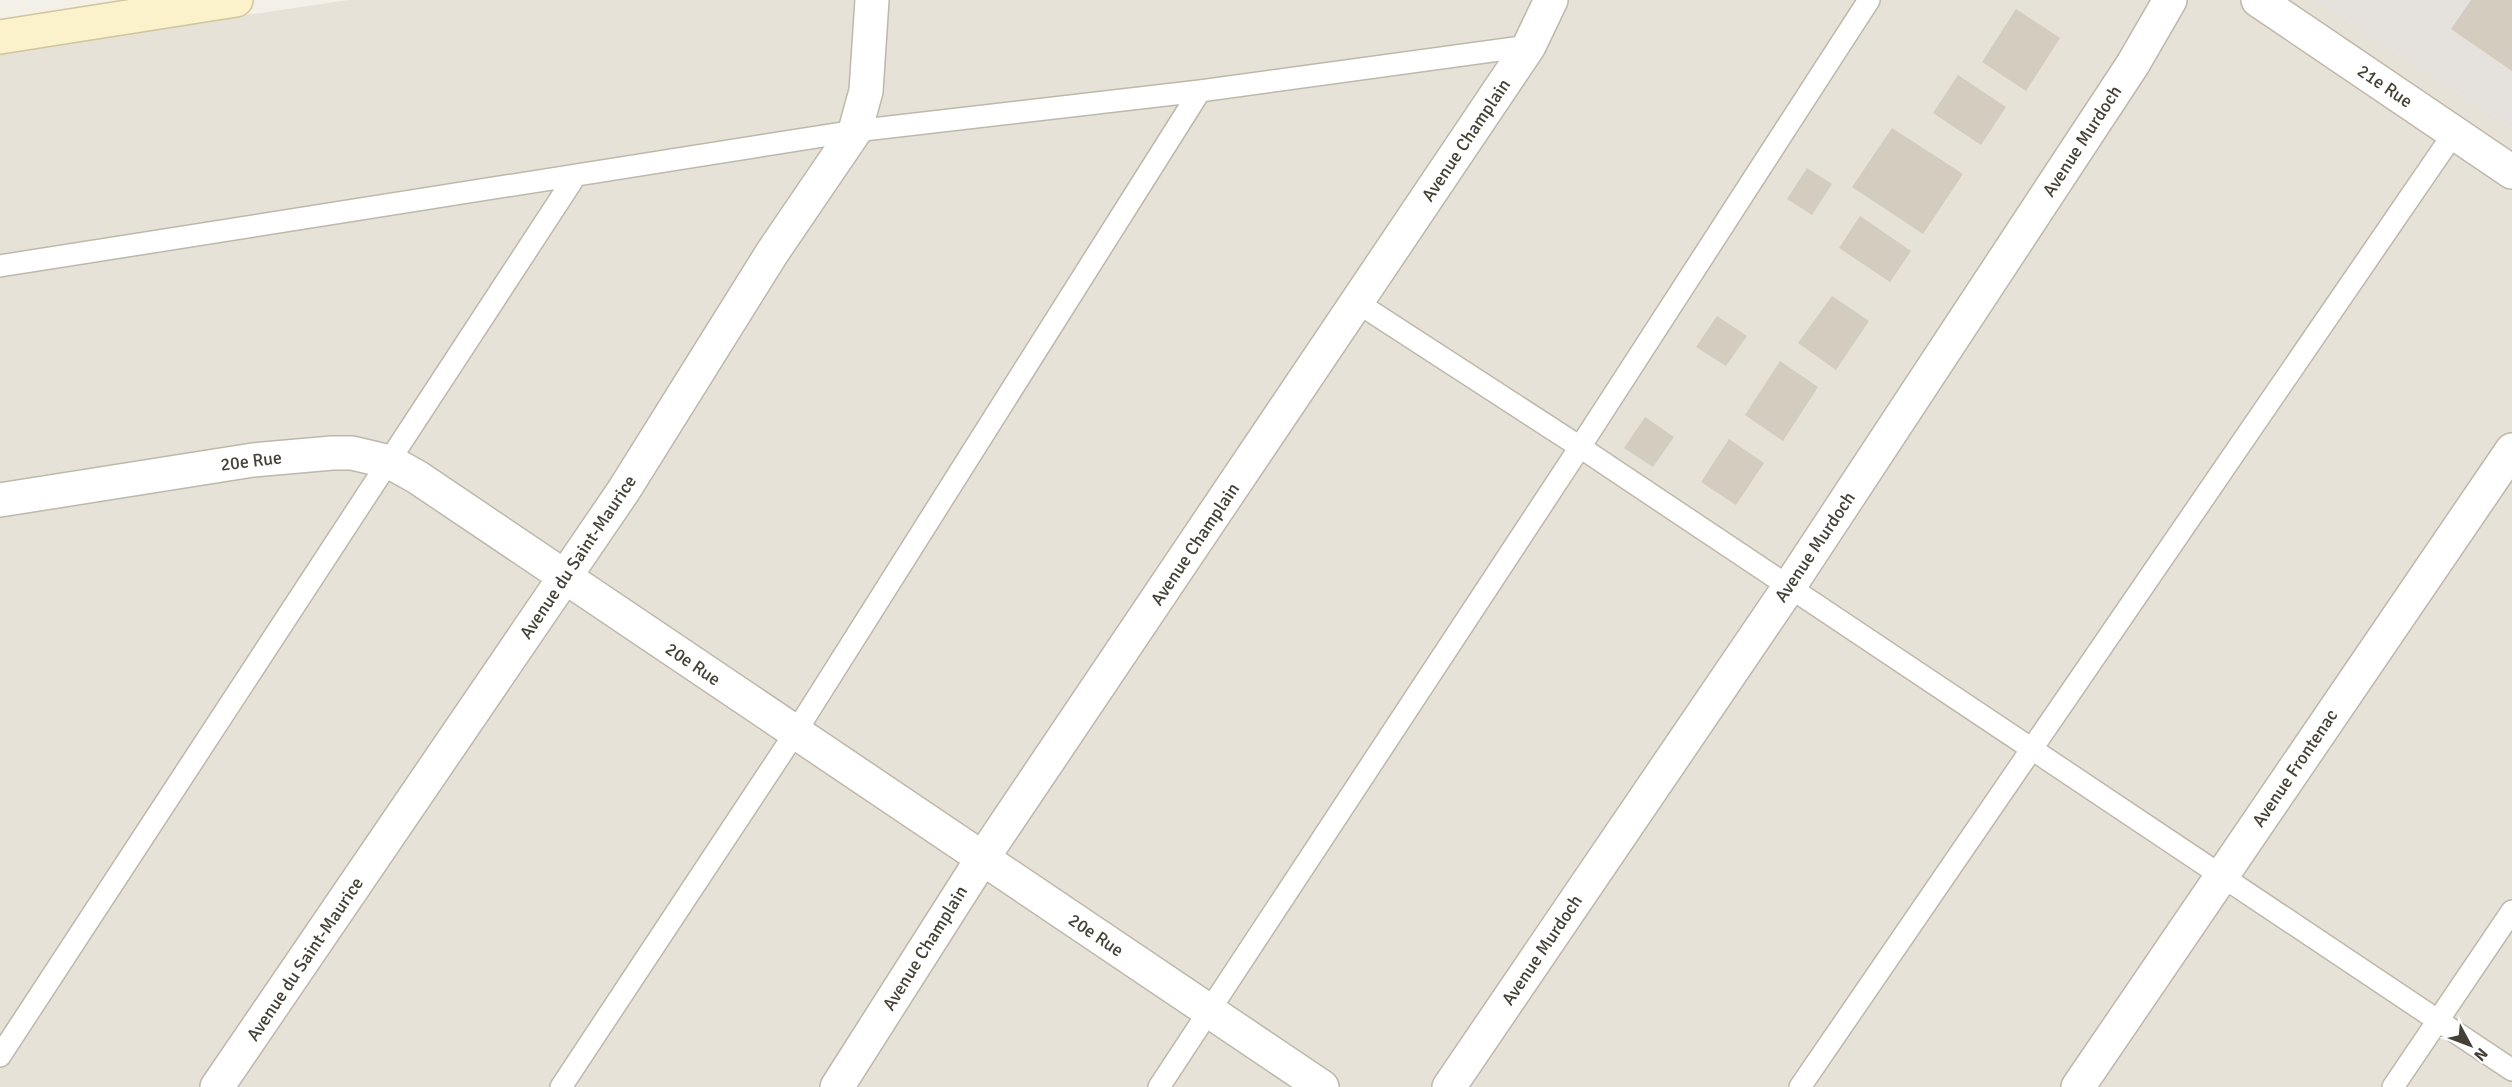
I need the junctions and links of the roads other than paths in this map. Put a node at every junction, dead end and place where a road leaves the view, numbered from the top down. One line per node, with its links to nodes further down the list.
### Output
1 (236, 0): 7 (main road)
2 (872, 0): 10 (street, Avenue du Saint-Maurice)
3 (1551, 0): 8 (street, Avenue Champlain)
4 (1869, 0): 16 (lane)
5 (2170, 0): 21 (street, Avenue Murdoch)
6 (2258, 0): 11 (street, 21e Rue)
7 (0, 37)
8 (1529, 46): 9 (lane); 15 (street, Avenue Champlain)
9 (1200, 91): 10 (lane); 22 (lane)
10 (855, 131): 13 (lane); 20 (street, Avenue du Saint-Maurice)
11 (2454, 133): 12 (street, 21e Rue); 23 (lane)
12 (2512, 172)
13 (576, 175): 14 (lane); 18 (lane)
14 (0, 266)
15 (1358, 303): 16 (lane); 24 (street, Avenue Champlain)
16 (1580, 447): 21 (lane); 27 (lane)
17 (2512, 450): 25 (street, Avenue Frontenac)
18 (390, 462): 19 (street, 20e Rue); 20 (street, 20e Rue); 29 (lane)
19 (0, 500)
20 (564, 578): 22 (street, 20e Rue); 31 (street, Avenue du Saint-Maurice)
21 (1789, 587): 23 (lane); 36 (street, Avenue Murdoch)
22 (795, 733): 24 (street, 20e Rue); 32 (lane)
23 (2032, 749): 25 (lane); 37 (lane)
24 (982, 859): 27 (street, 20e Rue); 33 (street, Avenue Champlain)
25 (2222, 876): 28 (lane); 38 (street, Avenue Frontenac)
26 (2512, 910): 28 (lane)
27 (1208, 1011): 34 (lane); 35 (street, 20e Rue)
28 (2438, 1020): 30 (lane); 39 (lane)
29 (0, 1056)
30 (2512, 1070)
31 (217, 1087)
32 (561, 1087)
33 (837, 1087)
34 (1158, 1087)
35 (1322, 1087)
36 (1449, 1087)
37 (1800, 1087)
38 (2078, 1087)
39 (2393, 1087)

